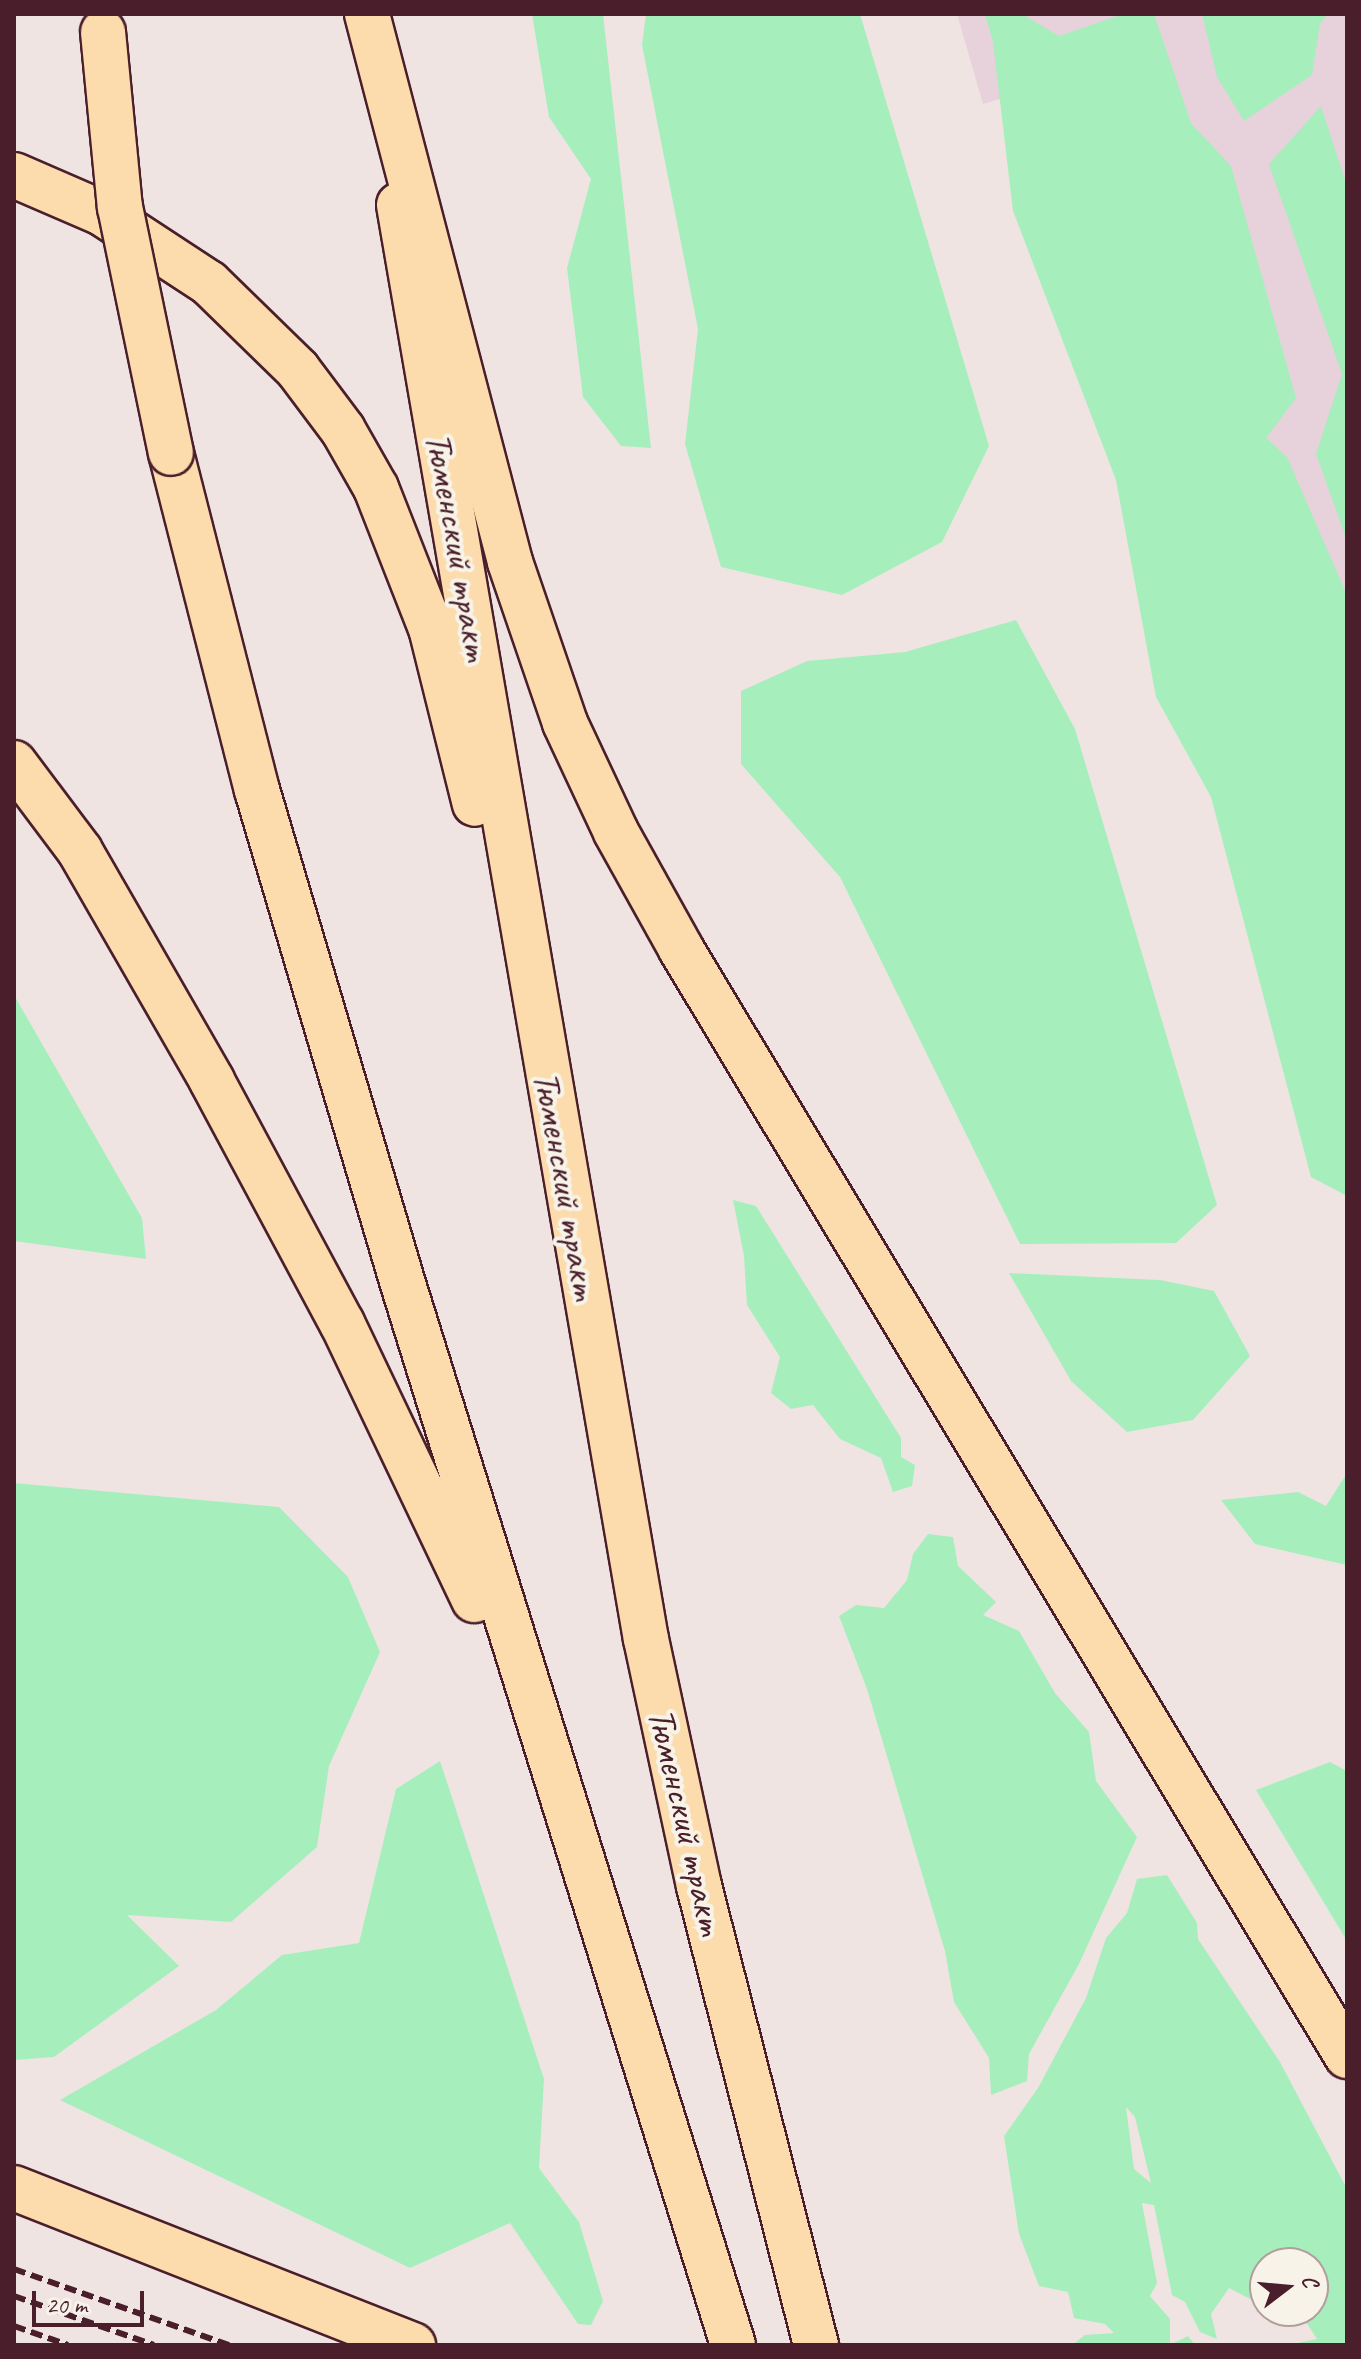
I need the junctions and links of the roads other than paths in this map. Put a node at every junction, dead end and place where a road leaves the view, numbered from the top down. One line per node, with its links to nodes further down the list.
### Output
1 (103, 23): 6 (main road, bridge)
2 (368, 24): 5 (main road, Тюменский тракт); 7 (main road)
3 (14, 175): 5 (main road)
4 (14, 763): 6 (main road)
5 (561, 1161): 11 (main road, Тюменский тракт)
6 (554, 1781): 10 (main road)
7 (1347, 2056)
8 (14, 2188): 9 (main road)
9 (413, 2345)
10 (733, 2345)
11 (816, 2345)

